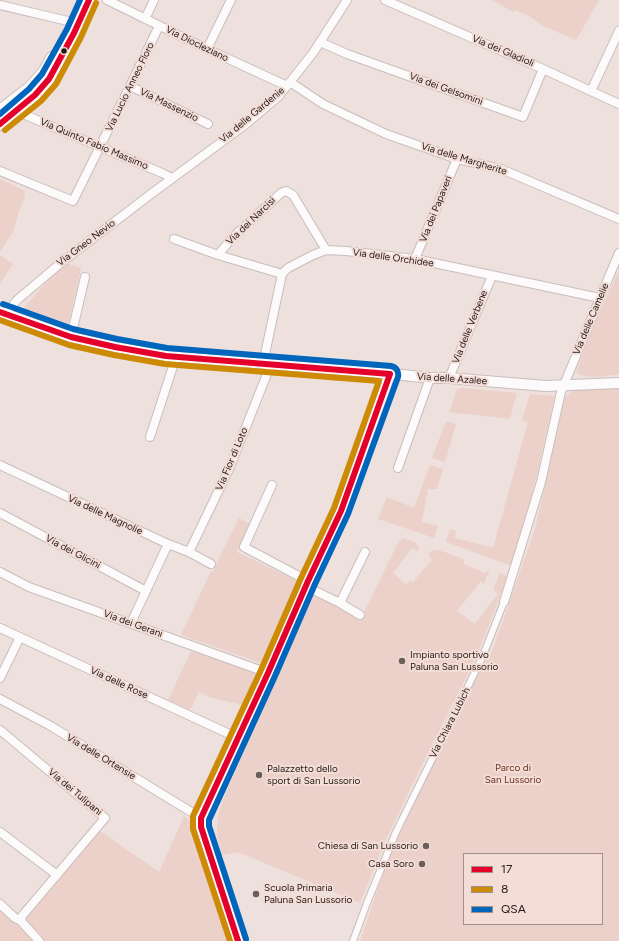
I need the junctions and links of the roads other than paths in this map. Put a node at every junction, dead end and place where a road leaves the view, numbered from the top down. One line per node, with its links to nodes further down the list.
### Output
1 (81, 0): 10 (main road)
2 (89, 0): 20 (main road)
3 (107, 0): 9 (street, Via Diocleziano)
4 (154, 0): 9 (street)
5 (231, 0): 14 (street)
6 (347, 0): 13 (street, Via delle Gardenie)
7 (385, 0): 15 (street, Via dei Gladioli)
8 (0, 5): 10 (street)
9 (145, 19): 11 (street, Via Diocleziano)
10 (72, 22): 20 (main road)
11 (159, 26): 14 (street, Via Diocleziano); 17 (street, Via Lucio Anneo Floro)
12 (619, 31): 18 (street)
13 (320, 42): 15 (street, Via dei Gelsomini); 16 (street, Via delle Gardenie)
14 (206, 49): 16 (street, Via Diocleziano)
15 (544, 69): 18 (street, Via dei Gladioli)
16 (289, 84): 24 (street, Via delle Margherite); 26 (street, Via delle Gardenie)
17 (130, 86): 22 (street, Via Massenzio); 23 (street, Via Lucio Anneo Floro)
18 (591, 91): 19 (street, Via dei Gladioli)
19 (619, 104)
20 (5, 109): 21 (main road); 23 (street, Via Quinto Fabio Massimo)
21 (0, 124)
22 (208, 124)
23 (100, 148): 25 (street, Via Lucio Anneo Floro); 26 (street, Via Quinto Fabio Massimo)
24 (457, 159): 27 (street, Via delle Margherite); 32 (street, Via dei Papaveri)
25 (0, 171)
26 (172, 178): 37 (street, Via Gneo Nevio)
27 (619, 219)
28 (174, 239): 31 (street, Via dei Narcisi)
29 (326, 250): 31 (street, Via dei Narcisi); 32 (street, Via delle Orchidee); 33 (street, Via delle Orchidee)
30 (619, 253): 36 (street, Via delle Camelie)
31 (218, 255): 33 (street, Via dei Narcisi)
32 (415, 259): 34 (street, Via delle Orchidee)
33 (282, 274): 40 (street)
34 (492, 276): 36 (street, Via delle Orchidee); 43 (street, Via delle Verbene)
35 (85, 277): 38 (street)
36 (600, 298): 45 (street, Via delle Camelie)
37 (3, 313): 38 (street, Via delle Azalee)
38 (71, 337): 39 (street, Via delle Azalee)
39 (176, 357): 40 (street, Via delle Azalee); 46 (street)
40 (267, 364): 41 (street, Via delle Azalee); 52 (street, Via Fior di Loto)
41 (390, 374): 42 (street, Via delle Azalee); 56 (street)
42 (430, 378): 43 (street, Via delle Azalee); 48 (street)
43 (449, 378): 45 (street, Via delle Azalee)
44 (619, 383): 45 (street, Via delle Azalee)
45 (564, 385): 58 (street, Via Chiara Lubich)
46 (150, 437)
47 (0, 465): 51 (street, Via delle Magnolie)
48 (398, 468)
49 (272, 485): 56 (street)
50 (0, 513): 57 (street, Via dei Glicini)
51 (168, 544): 52 (street, Via delle Magnolie); 57 (street)
52 (189, 552): 54 (street, Via delle Magnolie)
53 (365, 552): 59 (street)
54 (211, 564)
55 (0, 572): 61 (street, Via dei Gerani)
56 (307, 583): 59 (street); 64 (street)
57 (146, 591): 61 (street)
58 (504, 602): 76 (street, Via Chiara Lubich)
59 (340, 603): 60 (street)
60 (360, 615)
61 (131, 623): 64 (street, Via dei Gerani)
62 (0, 628): 63 (street, Via delle Rose)
63 (20, 637): 65 (street); 68 (street, Via delle Rose)
64 (268, 673): 68 (street)
65 (0, 678)
66 (0, 700): 69 (street, Via delle Ortensie)
67 (0, 730): 71 (street, Via dei Tulipani)
68 (238, 738): 69 (street)
69 (201, 818): 75 (street)
70 (0, 832): 71 (street)
71 (57, 875): 73 (street, Via dei Tulipani)
72 (0, 904): 73 (street)
73 (22, 919): 74 (street)
74 (39, 941)
75 (238, 941)
76 (353, 941)

